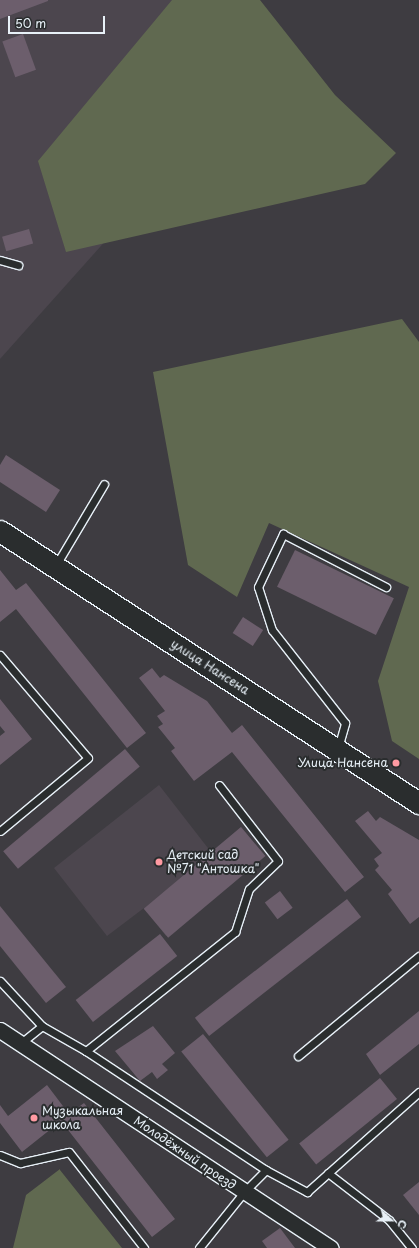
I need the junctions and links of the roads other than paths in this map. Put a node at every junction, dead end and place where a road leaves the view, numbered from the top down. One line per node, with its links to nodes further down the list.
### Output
1 (0, 260): 2 (lane)
2 (18, 265)
3 (104, 484): 5 (lane)
4 (0, 531): 5 (street, улица Нансена)
5 (55, 567): 8 (street, улица Нансена)
6 (386, 587): 8 (lane)
7 (0, 656): 11 (lane)
8 (338, 750): 10 (street, улица Нансена)
9 (219, 785): 17 (lane)
10 (419, 803)
11 (0, 831)
12 (419, 956): 18 (lane)
13 (0, 981): 14 (lane)
14 (42, 1026): 16 (lane); 17 (lane)
15 (0, 1030): 16 (street, Молодёжный проезд)
16 (21, 1043): 23 (street, Молодёжный проезд)
17 (86, 1051): 21 (lane)
18 (298, 1056)
19 (419, 1092): 22 (lane)
20 (0, 1155): 24 (lane)
21 (266, 1170): 22 (lane); 23 (lane)
22 (328, 1173): 27 (lane)
23 (244, 1192): 25 (lane); 26 (street, Молодёжный проезд)
24 (144, 1248)
25 (199, 1248)
26 (330, 1248)
27 (412, 1248)

